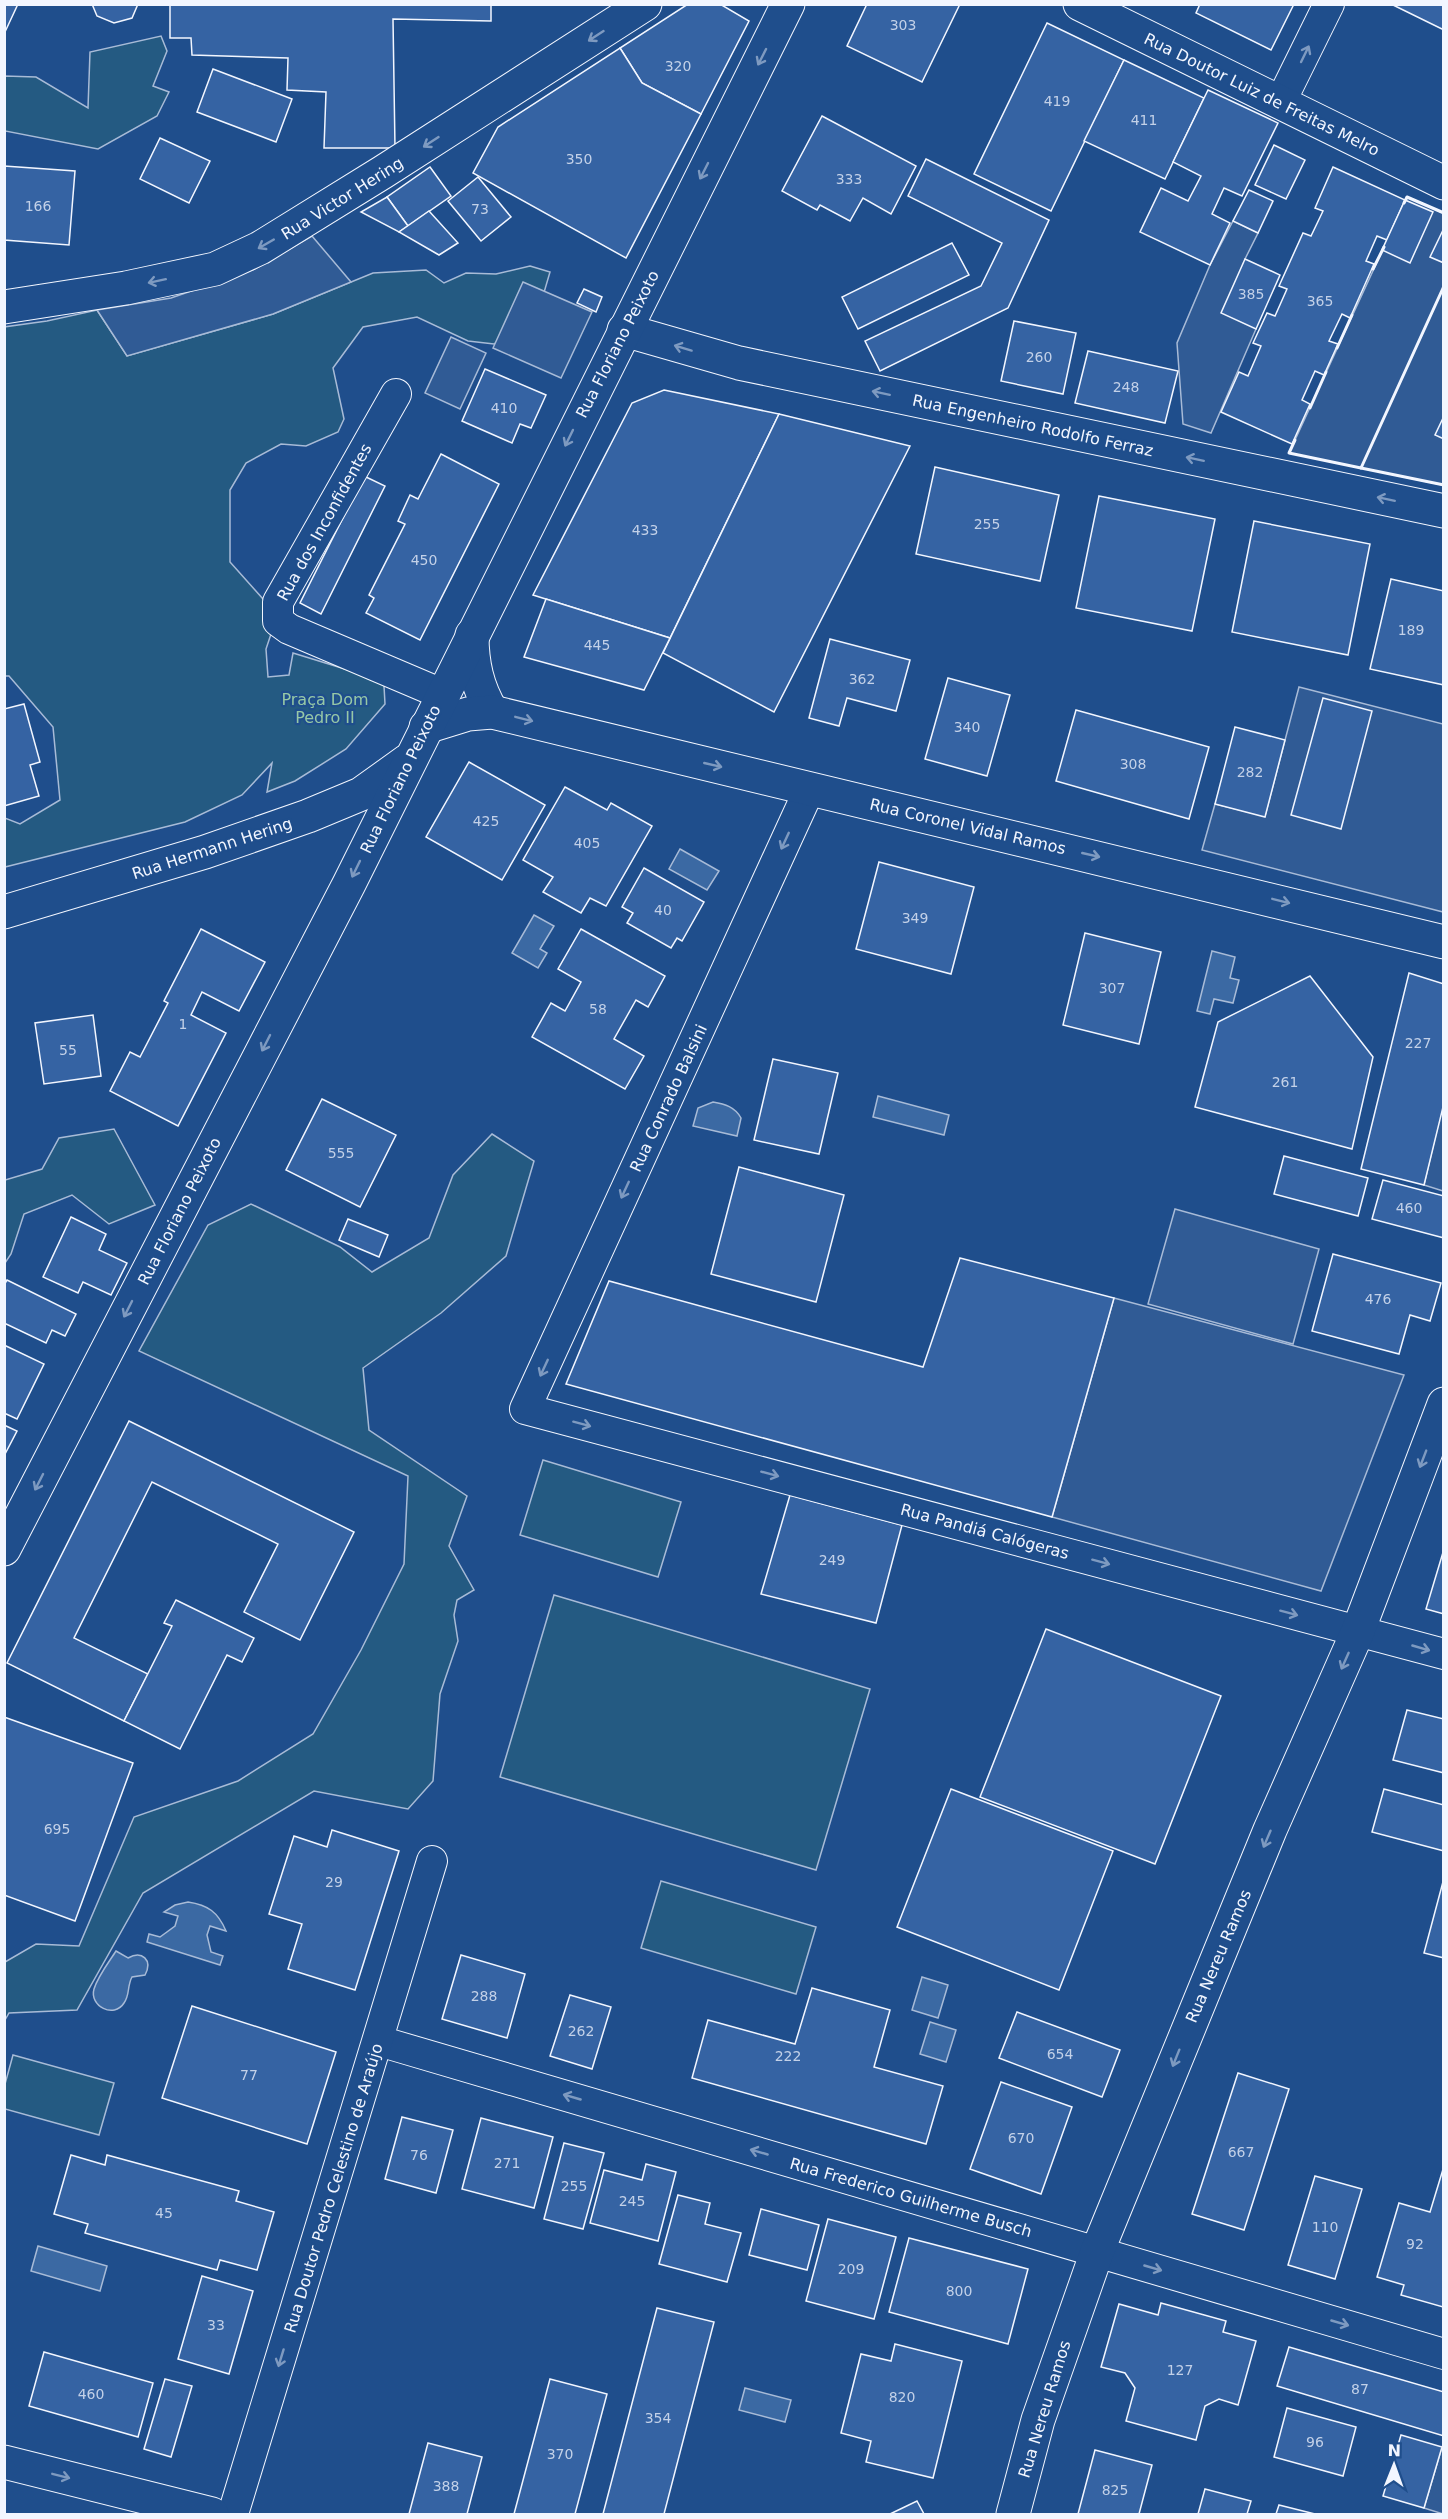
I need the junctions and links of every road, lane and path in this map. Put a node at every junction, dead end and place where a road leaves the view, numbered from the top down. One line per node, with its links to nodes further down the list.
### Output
1 (645, 4): 7 (street, Rua Victor Hering, one-way to 7)
2 (788, 4): 8 (street, Rua Floriano Peixoto, one-way to 8)
3 (1080, 4): 5 (street, Rua Doutor Luiz de Freitas Melro)
4 (1329, 4): 5 (street, one-way to 4)
5 (1280, 103): 6 (street, Rua Doutor Luiz de Freitas Melro)
6 (1443, 183)
7 (4, 307)
8 (624, 330): 10 (street, Rua Engenheiro Rodolfo Ferraz, one-way to 8); 11 (street, Rua Floriano Peixoto, one-way to 11)
9 (396, 394): 12 (street, Rua dos Inconfidentes)
10 (1443, 511)
11 (472, 635): 12 (street, Rua Floriano Peixoto); 13 (street)
12 (442, 694): 14 (street, Rua Floriano Peixoto)
13 (492, 712): 14 (street, Rua Coronel Vidal Ramos); 16 (street, Rua Coronel Vidal Ramos, one-way to 16)
14 (426, 727): 15 (street, Rua Floriano Peixoto)
15 (409, 760): 17 (street, Rua Hermann Hering); 21 (street, Rua Floriano Peixoto, one-way to 21)
16 (810, 788): 18 (street, Rua Coronel Vidal Ramos, one-way to 18); 20 (street, Rua Conrado Balsini, one-way to 20)
17 (4, 912)
18 (1443, 942)
19 (1443, 1404): 22 (street, Rua Nereu Ramos, one-way to 22)
20 (525, 1409): 22 (street, Rua Pandiá Calógeras, one-way to 22)
21 (4, 1549)
22 (1358, 1631): 23 (street, Rua Pandiá Calógeras, one-way to 23); 26 (street, Rua Nereu Ramos, one-way to 26)
23 (1443, 1654)
24 (432, 1861): 25 (street, Rua Doutor Pedro Celestino de Araújo)
25 (378, 2041): 26 (street, Rua Frederico Guilherme Busch, one-way to 25); 30 (street, Rua Doutor Pedro Celestino de Araújo, one-way to 30)
26 (1097, 2252): 27 (street, Rua Frederico Guilherme Busch, one-way to 27); 31 (street, Rua Nereu Ramos)
27 (1443, 2354)
28 (4, 2462): 29 (street, one-way to 29)
29 (212, 2514)
30 (233, 2514)
31 (1013, 2514)

